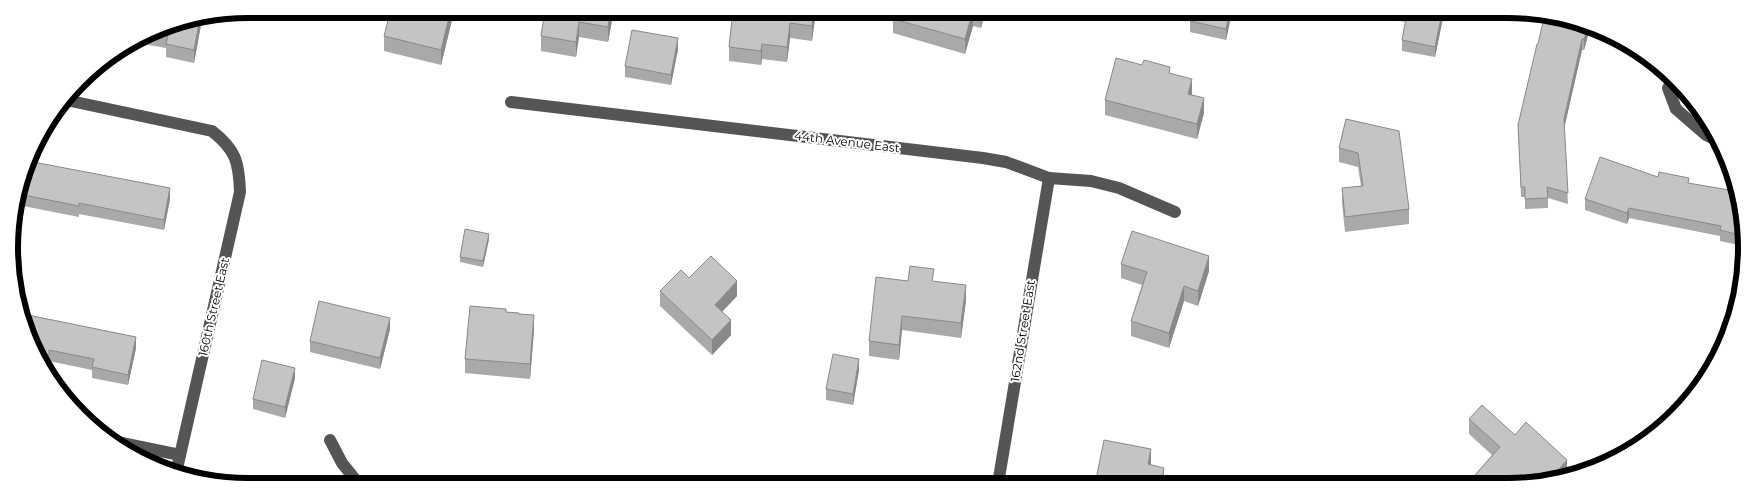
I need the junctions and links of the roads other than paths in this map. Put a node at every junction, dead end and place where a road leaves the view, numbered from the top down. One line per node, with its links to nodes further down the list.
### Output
1 (1668, 88): 4 (street)
2 (71, 101): 9 (street, 160th Street East)
3 (511, 102): 5 (street, 44th Avenue East)
4 (1710, 137)
5 (1049, 178): 6 (street, 44th Avenue East); 12 (street, 162nd Street East)
6 (1175, 212)
7 (330, 440): 11 (street)
8 (126, 444): 9 (street)
9 (180, 455): 10 (street, 160th Street East)
10 (177, 467)
11 (354, 478)
12 (999, 478)

